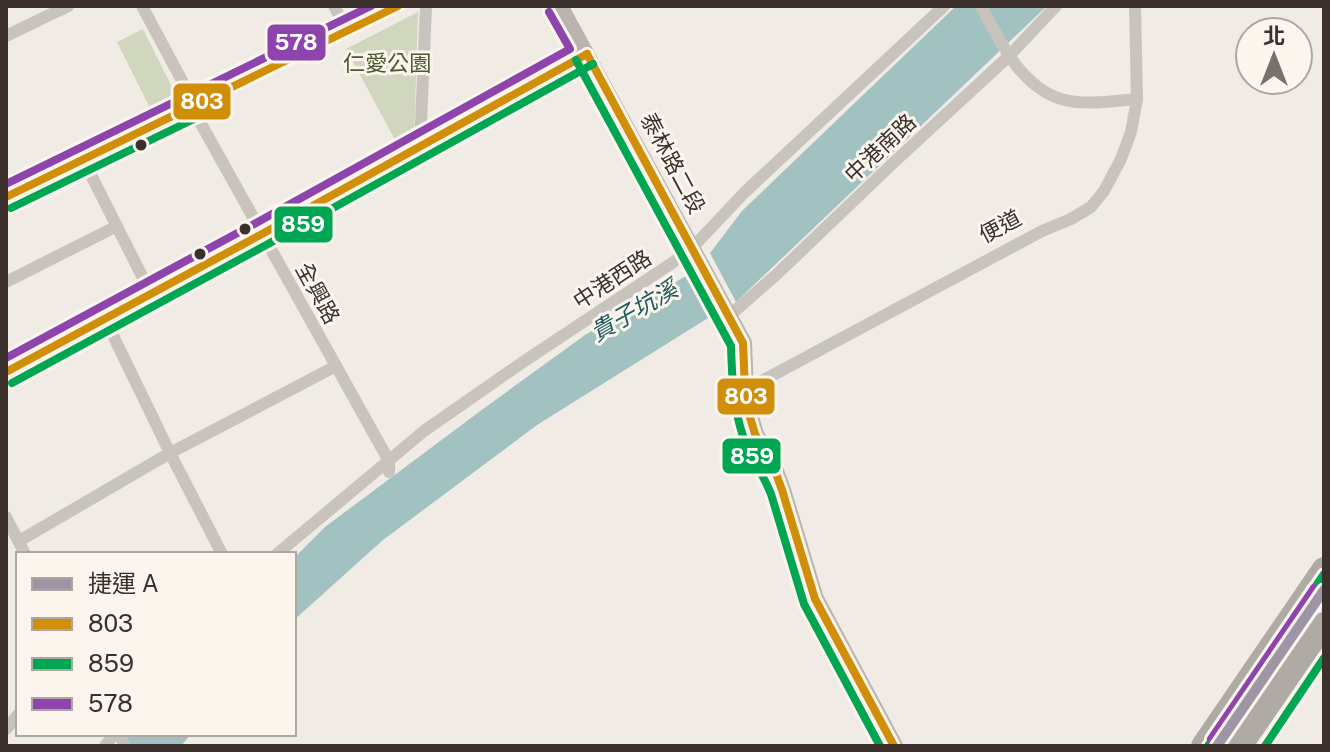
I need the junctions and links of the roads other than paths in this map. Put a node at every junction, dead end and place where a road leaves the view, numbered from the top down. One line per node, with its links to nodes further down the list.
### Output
1 (68, 6): 12 (street)
2 (142, 6): 16 (street, 全興路)
3 (334, 6): 11 (street)
4 (398, 6): 11 (street)
5 (426, 6): 17 (street)
6 (559, 6): 14 (main road, 泰林路二段)
7 (944, 6): 22 (street, 中港西路)
8 (981, 6): 13 (street)
9 (1056, 6): 13 (street, 中港南路)
10 (1135, 6): 15 (street, 便道)
11 (347, 30): 16 (street)
12 (6, 36)
13 (1007, 53): 15 (street); 25 (street, 中港南路)
14 (587, 54): 17 (street); 22 (main road, 泰林路二段)
15 (1137, 99): 29 (street, 便道)
16 (195, 105): 18 (street); 21 (street, 全興路)
17 (420, 146): 21 (street)
18 (83, 159): 19 (street); 20 (street)
19 (6, 197)
20 (117, 226): 23 (street); 24 (street)
21 (262, 234): 24 (street); 27 (street, 全興路)
22 (695, 254): 25 (main road, 泰林路二段); 31 (street, 中港西路)
23 (6, 282)
24 (151, 294): 26 (street)
25 (727, 312): 29 (main road, 泰林路二段)
26 (105, 319): 28 (street); 30 (street)
27 (336, 366): 30 (street); 31 (street, 全興路)
28 (6, 372)
29 (745, 390): 43 (main road)
30 (170, 453): 33 (street); 35 (street)
31 (389, 467): 36 (street, 中港西路)
32 (6, 517): 33 (street)
33 (19, 541): 34 (street)
34 (24, 552)
35 (221, 552)
36 (280, 552)
37 (1324, 569): 44 (highway)
38 (1324, 595): 41 (highway)
39 (1324, 624): 41 (highway)
40 (120, 738): 42 (street)
41 (1231, 740)
42 (105, 746)
43 (894, 746)
44 (1203, 746)

